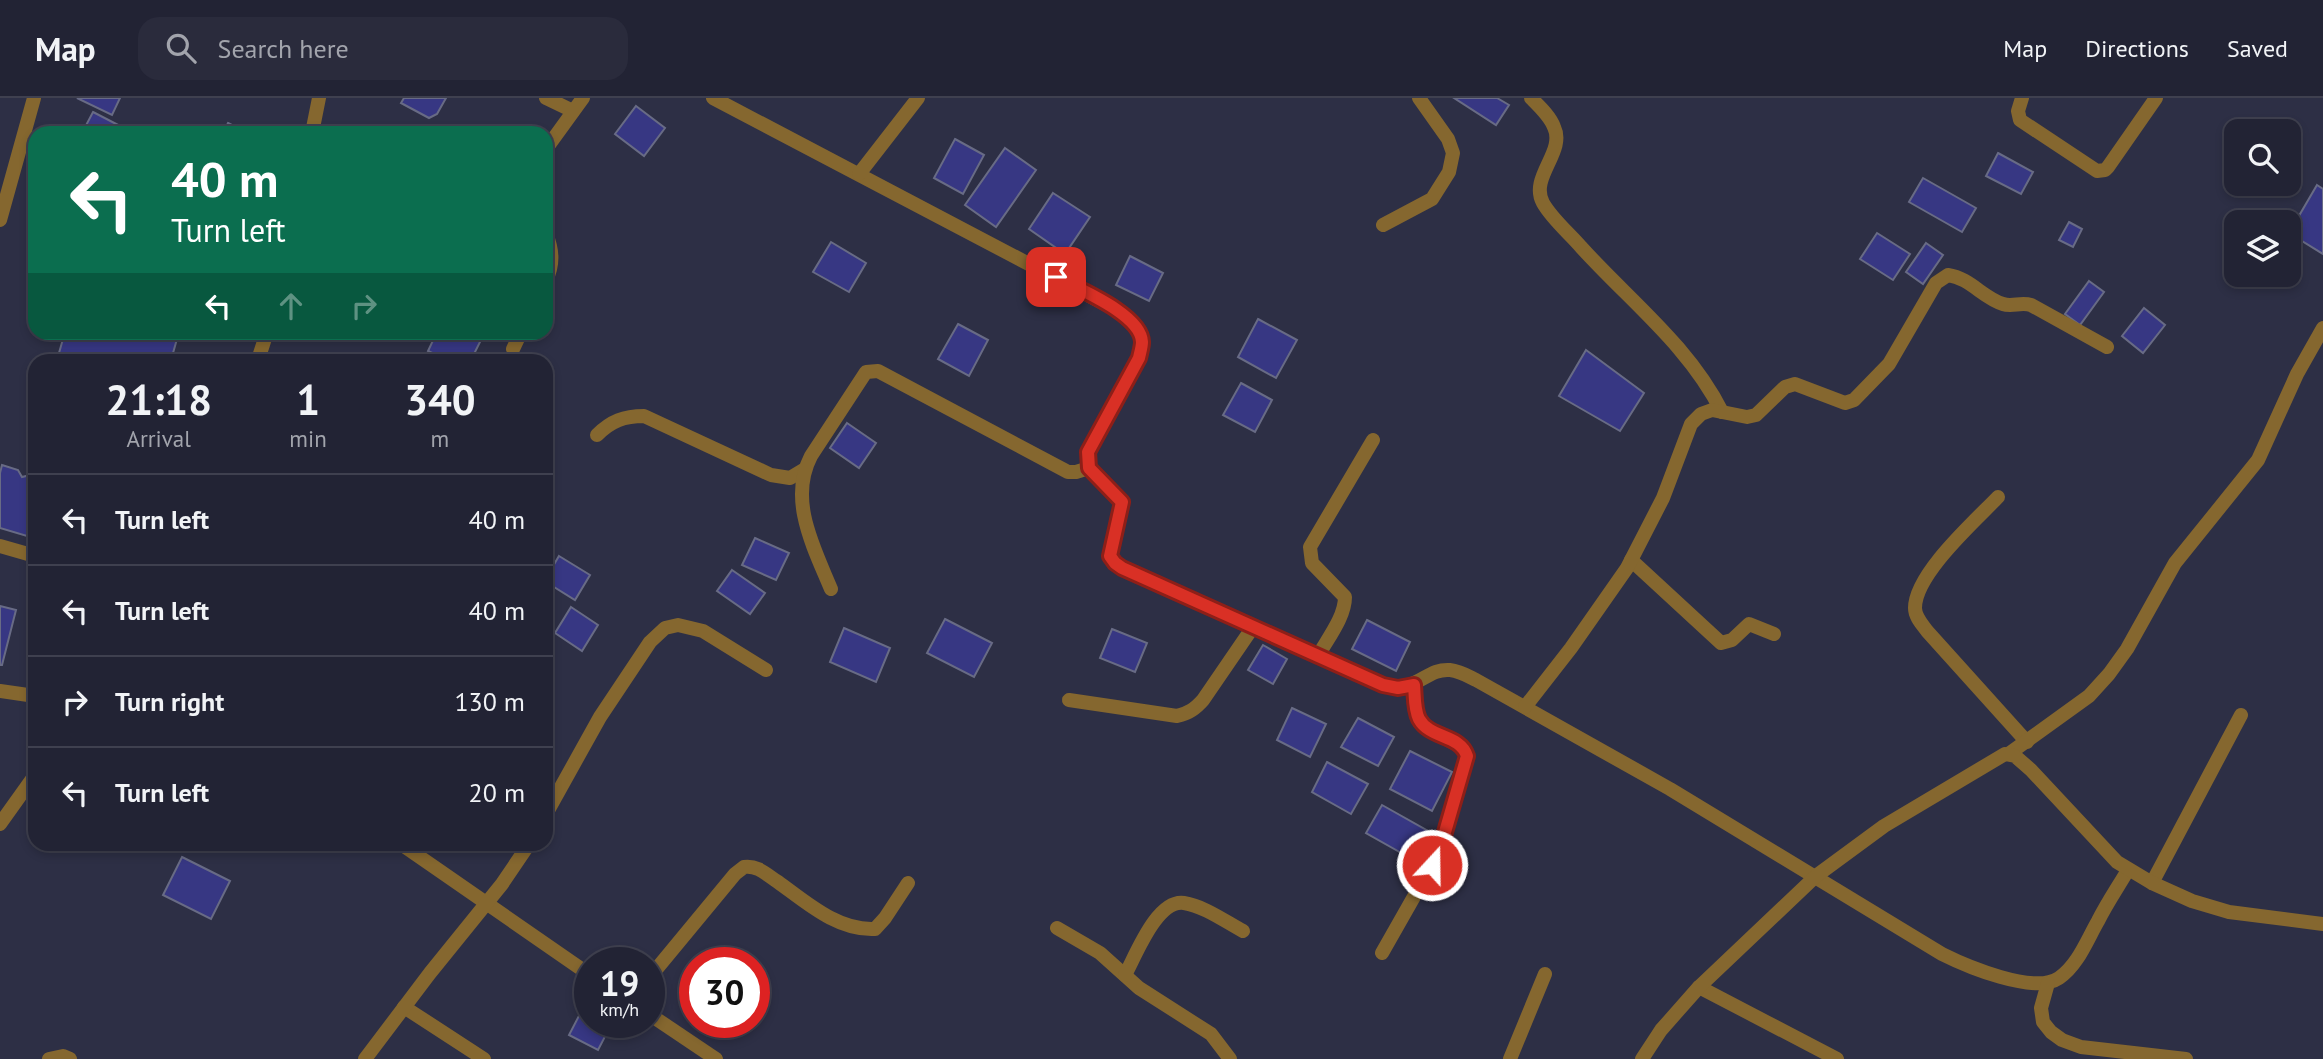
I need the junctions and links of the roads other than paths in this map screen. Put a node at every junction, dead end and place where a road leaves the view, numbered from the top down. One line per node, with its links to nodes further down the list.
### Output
1 (34, 98): 15 (street)
2 (319, 98): 12 (street)
3 (546, 98): 11 (street)
4 (583, 98): 11 (street)
5 (713, 98): 14 (street)
6 (918, 98): 14 (street)
7 (1419, 98): 16 (street)
8 (1531, 98): 21 (street)
9 (2022, 98): 10 (street)
10 (2156, 98)
11 (573, 111): 13 (street)
12 (313, 126)
13 (553, 139)
14 (859, 174): 24 (street)
15 (0, 220)
16 (1384, 225)
17 (2323, 328): 41 (street)
18 (517, 340): 20 (street)
19 (2107, 347): 21 (street)
20 (513, 349)
21 (1722, 412): 29 (street)
22 (597, 435): 25 (street)
23 (1373, 440): 33 (street)
24 (1089, 468): 25 (street); 31 (street)
25 (805, 469): 30 (street)
26 (1998, 496): 41 (street)
27 (0, 546): 28 (street)
28 (28, 554)
29 (1631, 560): 32 (street); 39 (street)
30 (831, 589)
31 (1253, 626): 33 (street); 38 (street)
32 (1774, 634)
33 (1318, 656): 35 (street)
34 (766, 670): 44 (street)
35 (1414, 685): 39 (street); 56 (street)
36 (0, 691): 37 (street)
37 (28, 695)
38 (1069, 700)
39 (1525, 707): 49 (street)
40 (2242, 715): 51 (street)
41 (2026, 741): 42 (street)
42 (2010, 753): 48 (street); 49 (street)
43 (28, 785): 45 (street)
44 (553, 801)
45 (0, 824)
46 (411, 851): 52 (street)
47 (524, 851): 52 (street)
48 (2128, 870): 51 (street); 61 (street)
49 (1816, 876): 61 (street); 62 (street)
50 (908, 883): 57 (street)
51 (2152, 883): 53 (street)
52 (486, 904): 58 (street); 63 (street)
53 (2323, 924)
54 (1057, 929): 60 (street)
55 (1244, 931): 60 (street)
56 (1382, 953)
57 (665, 959)
58 (574, 964)
59 (1545, 974): 71 (street)
60 (1125, 975): 70 (street)
61 (2048, 983): 74 (street)
62 (1699, 987): 72 (street); 73 (street)
63 (404, 1007): 67 (street); 68 (street)
64 (665, 1025): 69 (street)
65 (49, 1059): 66 (street)
66 (70, 1059)
67 (365, 1059)
68 (484, 1059)
69 (716, 1059)
70 (1230, 1059)
71 (1510, 1059)
72 (1642, 1059)
73 (1837, 1059)
74 (2186, 1059)

